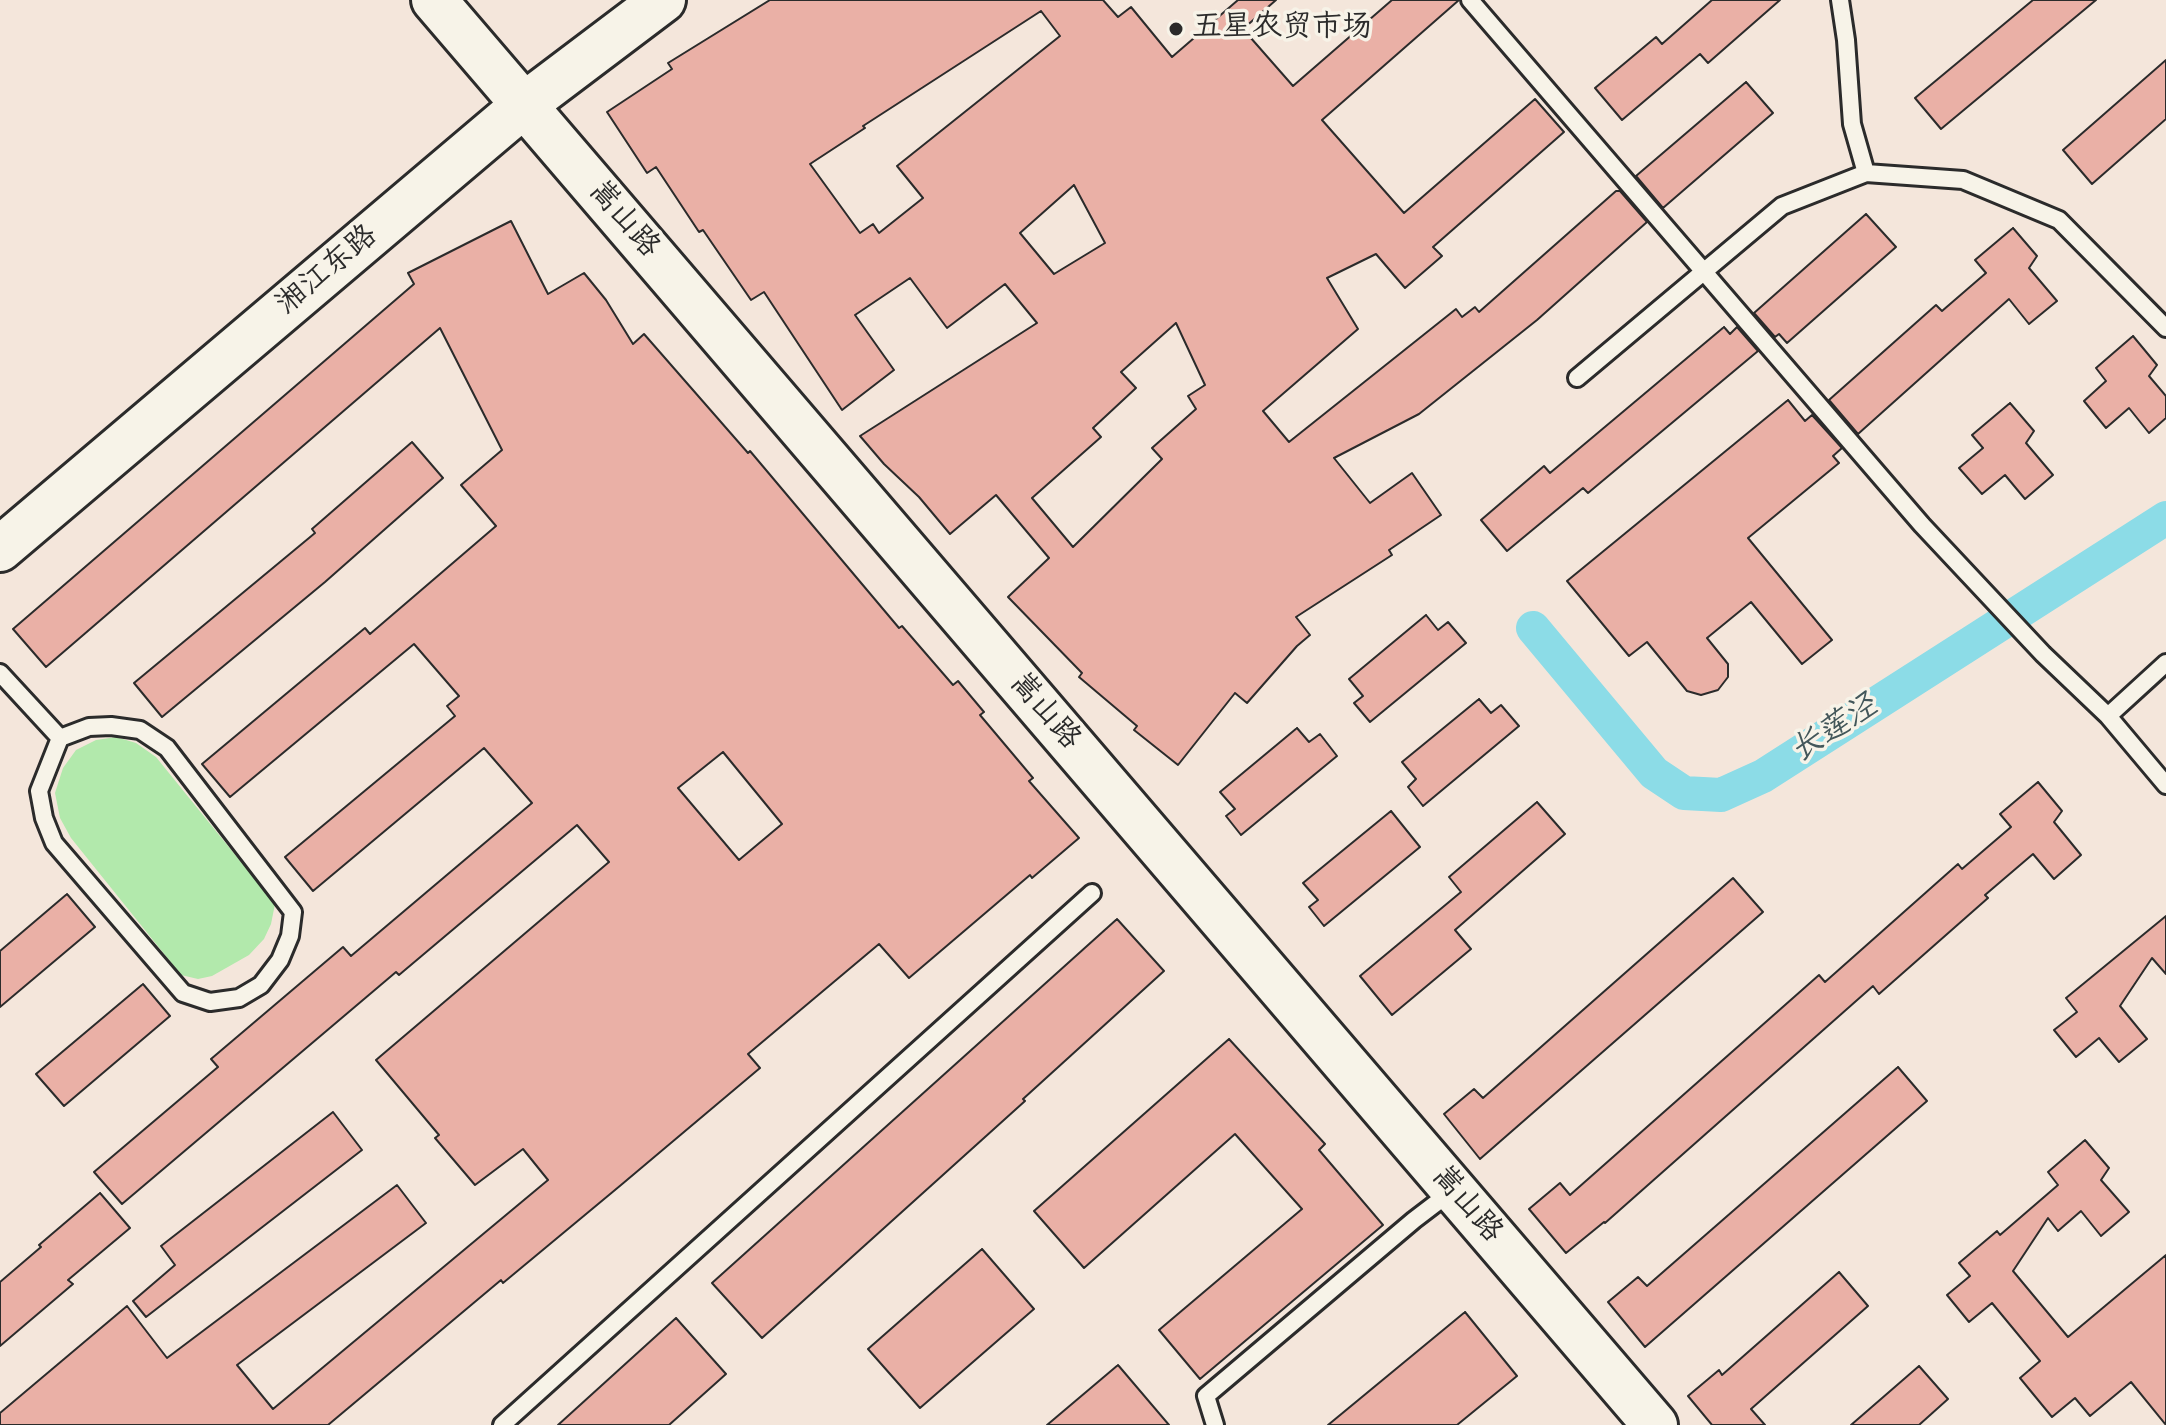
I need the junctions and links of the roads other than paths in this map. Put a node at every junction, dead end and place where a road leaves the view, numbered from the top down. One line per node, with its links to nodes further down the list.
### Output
1 (434, 0): 5 (street, 嵩山路)
2 (663, 0): 5 (street, 湘江东路)
3 (1470, 0): 7 (lane)
4 (1840, 0): 6 (lane)
5 (524, 105): 10 (street, 湘江东路); 17 (street, 嵩山路)
6 (1866, 173): 7 (lane); 8 (lane)
7 (1704, 271): 9 (lane); 13 (lane)
8 (2166, 328)
9 (1577, 378)
10 (0, 549)
11 (2166, 663): 13 (lane)
12 (0, 673): 14 (lane)
13 (2108, 716): 15 (lane)
14 (60, 738): 14 (lane)
15 (2166, 785)
16 (1092, 893): 18 (lane)
17 (1453, 1190): 19 (lane); 20 (street, 嵩山路)
18 (502, 1425)
19 (1215, 1425)
20 (1655, 1425)

